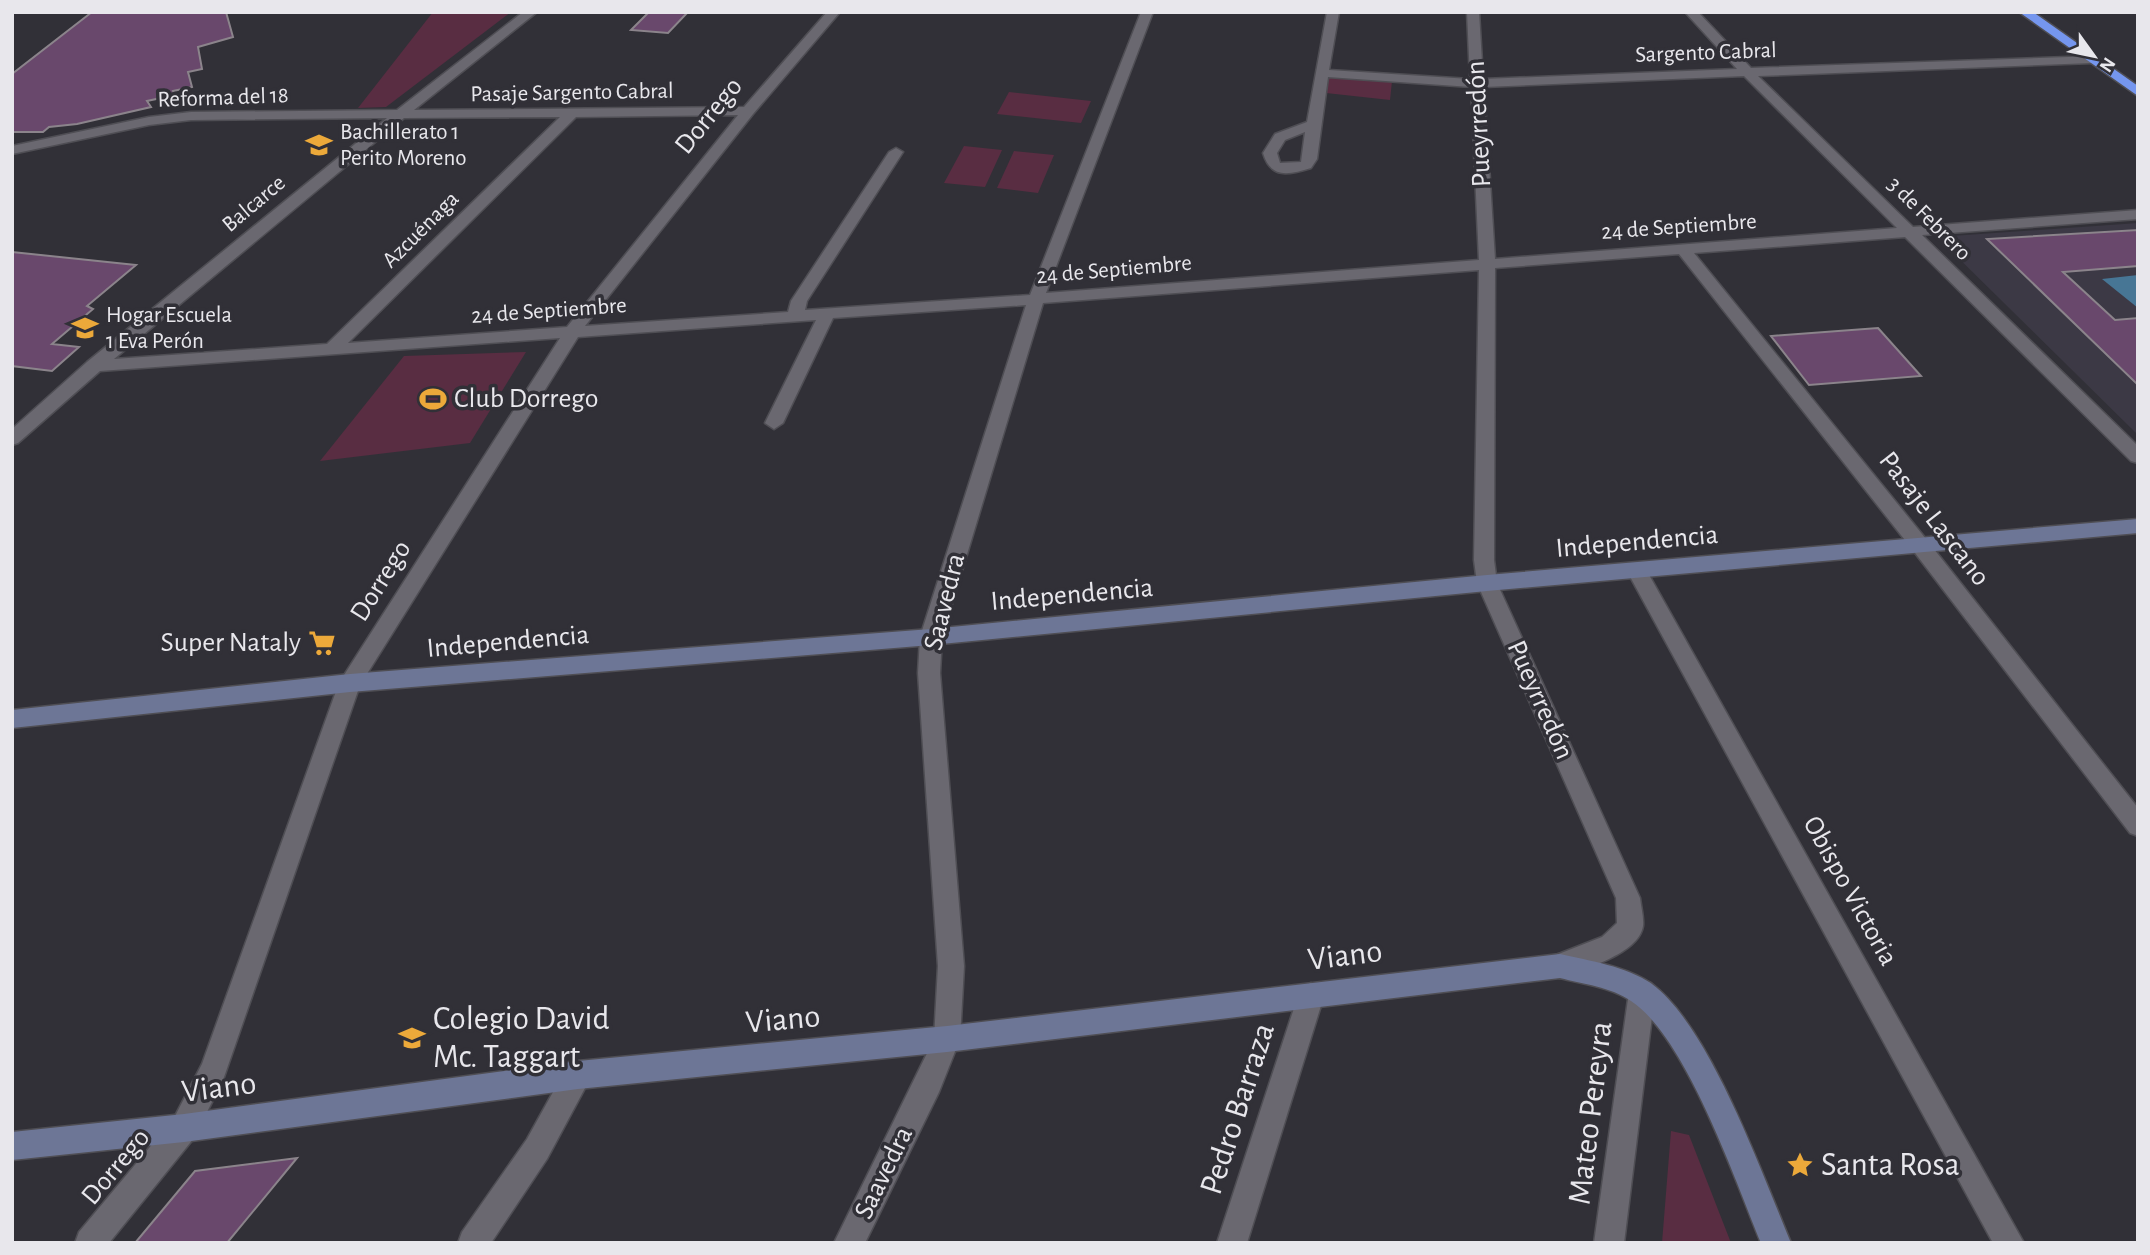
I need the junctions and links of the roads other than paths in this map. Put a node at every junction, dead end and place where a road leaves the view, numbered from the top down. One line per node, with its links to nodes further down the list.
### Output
1 (531, 12): 15 (street, Balcarce)
2 (834, 12): 13 (street, Dorrego)
3 (1147, 12): 23 (street, Saavedra)
4 (1333, 12): 9 (street)
5 (1473, 12): 11 (street, Pueyrredón)
6 (1691, 12): 10 (street, 3 de Febrero)
7 (2025, 12): 8 (highway)
8 (2092, 59): 10 (street, Sargento Cabral); 12 (highway)
9 (1322, 73): 11 (street, Sargento Cabral); 16 (street)
10 (1748, 73): 11 (street, Sargento Cabral); 20 (street, 3 de Febrero)
11 (1476, 83): 22 (street, Pueyrredón)
12 (2138, 92)
13 (748, 111): 14 (street, Pasaje Sargento Cabral); 26 (street, Dorrego)
14 (570, 114): 15 (street, Pasaje Sargento Cabral); 27 (street, Azcuénaga)
15 (397, 115): 17 (street, Reforma del 18); 28 (street, Balcarce)
16 (1313, 124)
17 (12, 150)
18 (896, 152): 25 (street)
19 (2138, 214): 20 (street, 24 de Septiembre)
20 (1911, 233): 21 (street, 24 de Septiembre); 31 (street, 3 de Febrero)
21 (1684, 250): 22 (street, 24 de Septiembre); 33 (street, Pasaje Lascano)
22 (1486, 264): 23 (street, 24 de Septiembre); 35 (street, Pueyrredón)
23 (1036, 299): 24 (street, 24 de Septiembre); 36 (street, Saavedra)
24 (827, 314): 25 (street, 24 de Septiembre); 29 (street)
25 (795, 317): 26 (street, 24 de Septiembre)
26 (571, 333): 27 (street, 24 de Septiembre); 37 (street, Dorrego)
27 (333, 348): 28 (street, 24 de Septiembre)
28 (93, 366): 30 (street, Balcarce)
29 (774, 423)
30 (12, 439)
31 (2138, 457)
32 (2138, 526): 33 (street, Independencia)
33 (1919, 544): 34 (street, Independencia); 39 (street, Pasaje Lascano)
34 (1637, 571): 35 (street, Independencia); 53 (street, Obispo Victoria)
35 (1487, 583): 36 (street, Independencia); 40 (street, Pueyrredón)
36 (931, 637): 37 (street, Independencia); 43 (street, Saavedra)
37 (349, 683): 38 (street, Independencia); 45 (street, Dorrego)
38 (12, 719)
39 (2138, 826)
40 (1560, 966): 41 (street); 42 (street, Viano)
41 (1642, 992): 51 (street, Mateo Pereyra); 52 (street)
42 (1311, 996): 43 (street, Viano); 50 (street, Pedro Barraza)
43 (947, 1039): 44 (street, Viano); 49 (street, Saavedra)
44 (578, 1075): 45 (street, Viano); 48 (street)
45 (184, 1128): 46 (street, Viano); 47 (street, Dorrego)
46 (12, 1146)
47 (90, 1243)
48 (473, 1243)
49 (849, 1243)
50 (1232, 1243)
51 (1609, 1243)
52 (1776, 1243)
53 (2009, 1243)

